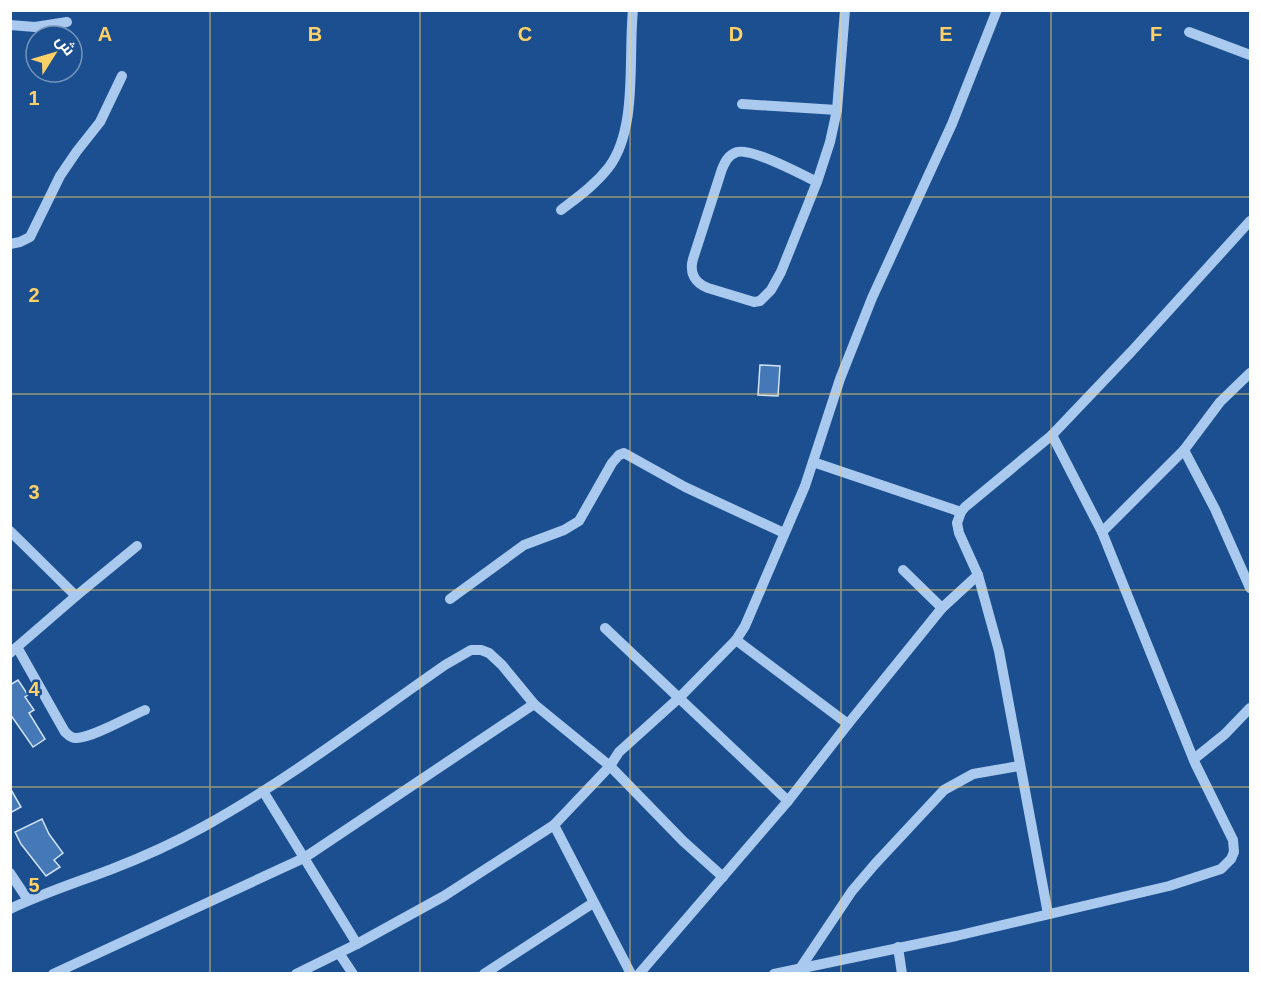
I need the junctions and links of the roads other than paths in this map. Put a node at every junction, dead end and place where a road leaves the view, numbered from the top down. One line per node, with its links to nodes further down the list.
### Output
1 (633, 10): 12 (street)
2 (845, 10): 10 (street)
3 (997, 10): 18 (street)
4 (67, 22): 5 (street)
5 (10, 26)
6 (1189, 32): 7 (street)
7 (1251, 55)
8 (122, 75): 14 (street)
9 (742, 104): 10 (street)
10 (837, 110): 11 (street)
11 (817, 182): 11 (street)
12 (561, 210)
13 (1251, 221): 16 (street)
14 (10, 244)
15 (1251, 373): 17 (street)
16 (1052, 435): 19 (street); 21 (street)
17 (1184, 450): 21 (street); 26 (street)
18 (813, 462): 19 (street); 22 (street)
19 (961, 512): 25 (street)
20 (10, 531): 27 (street)
21 (1102, 532): 38 (street)
22 (784, 533): 28 (street); 31 (street)
23 (137, 546): 27 (street)
24 (903, 570): 29 (street)
25 (978, 575): 29 (street); 40 (street)
26 (1251, 588)
27 (76, 596): 32 (street)
28 (450, 599)
29 (942, 608): 37 (street)
30 (605, 628): 33 (street)
31 (736, 640): 33 (street); 37 (street)
32 (14, 650): 36 (street)
33 (680, 697): 39 (street); 42 (street)
34 (534, 704): 39 (street); 41 (street); 44 (street)
35 (1251, 708): 38 (street)
36 (145, 710)
37 (848, 724): 42 (street)
38 (1194, 759): 50 (street)
39 (610, 766): 43 (street); 46 (street)
40 (1019, 766): 50 (street); 54 (street)
41 (263, 791): 44 (street); 47 (street)
42 (788, 801): 46 (street)
43 (554, 825): 48 (street); 51 (street)
44 (304, 858): 51 (street); 55 (street)
45 (10, 873): 47 (street)
46 (723, 877): 60 (street)
47 (28, 900): 49 (street)
48 (594, 903): 58 (street); 59 (street)
49 (10, 909)
50 (1047, 914): 52 (street)
51 (357, 944): 53 (street)
52 (898, 947): 54 (street); 62 (street)
53 (339, 953): 56 (street); 57 (street)
54 (801, 967): 61 (street)
55 (53, 974)
56 (296, 974)
57 (353, 974)
58 (484, 974)
59 (631, 974)
60 (639, 974)
61 (774, 974)
62 (902, 974)

